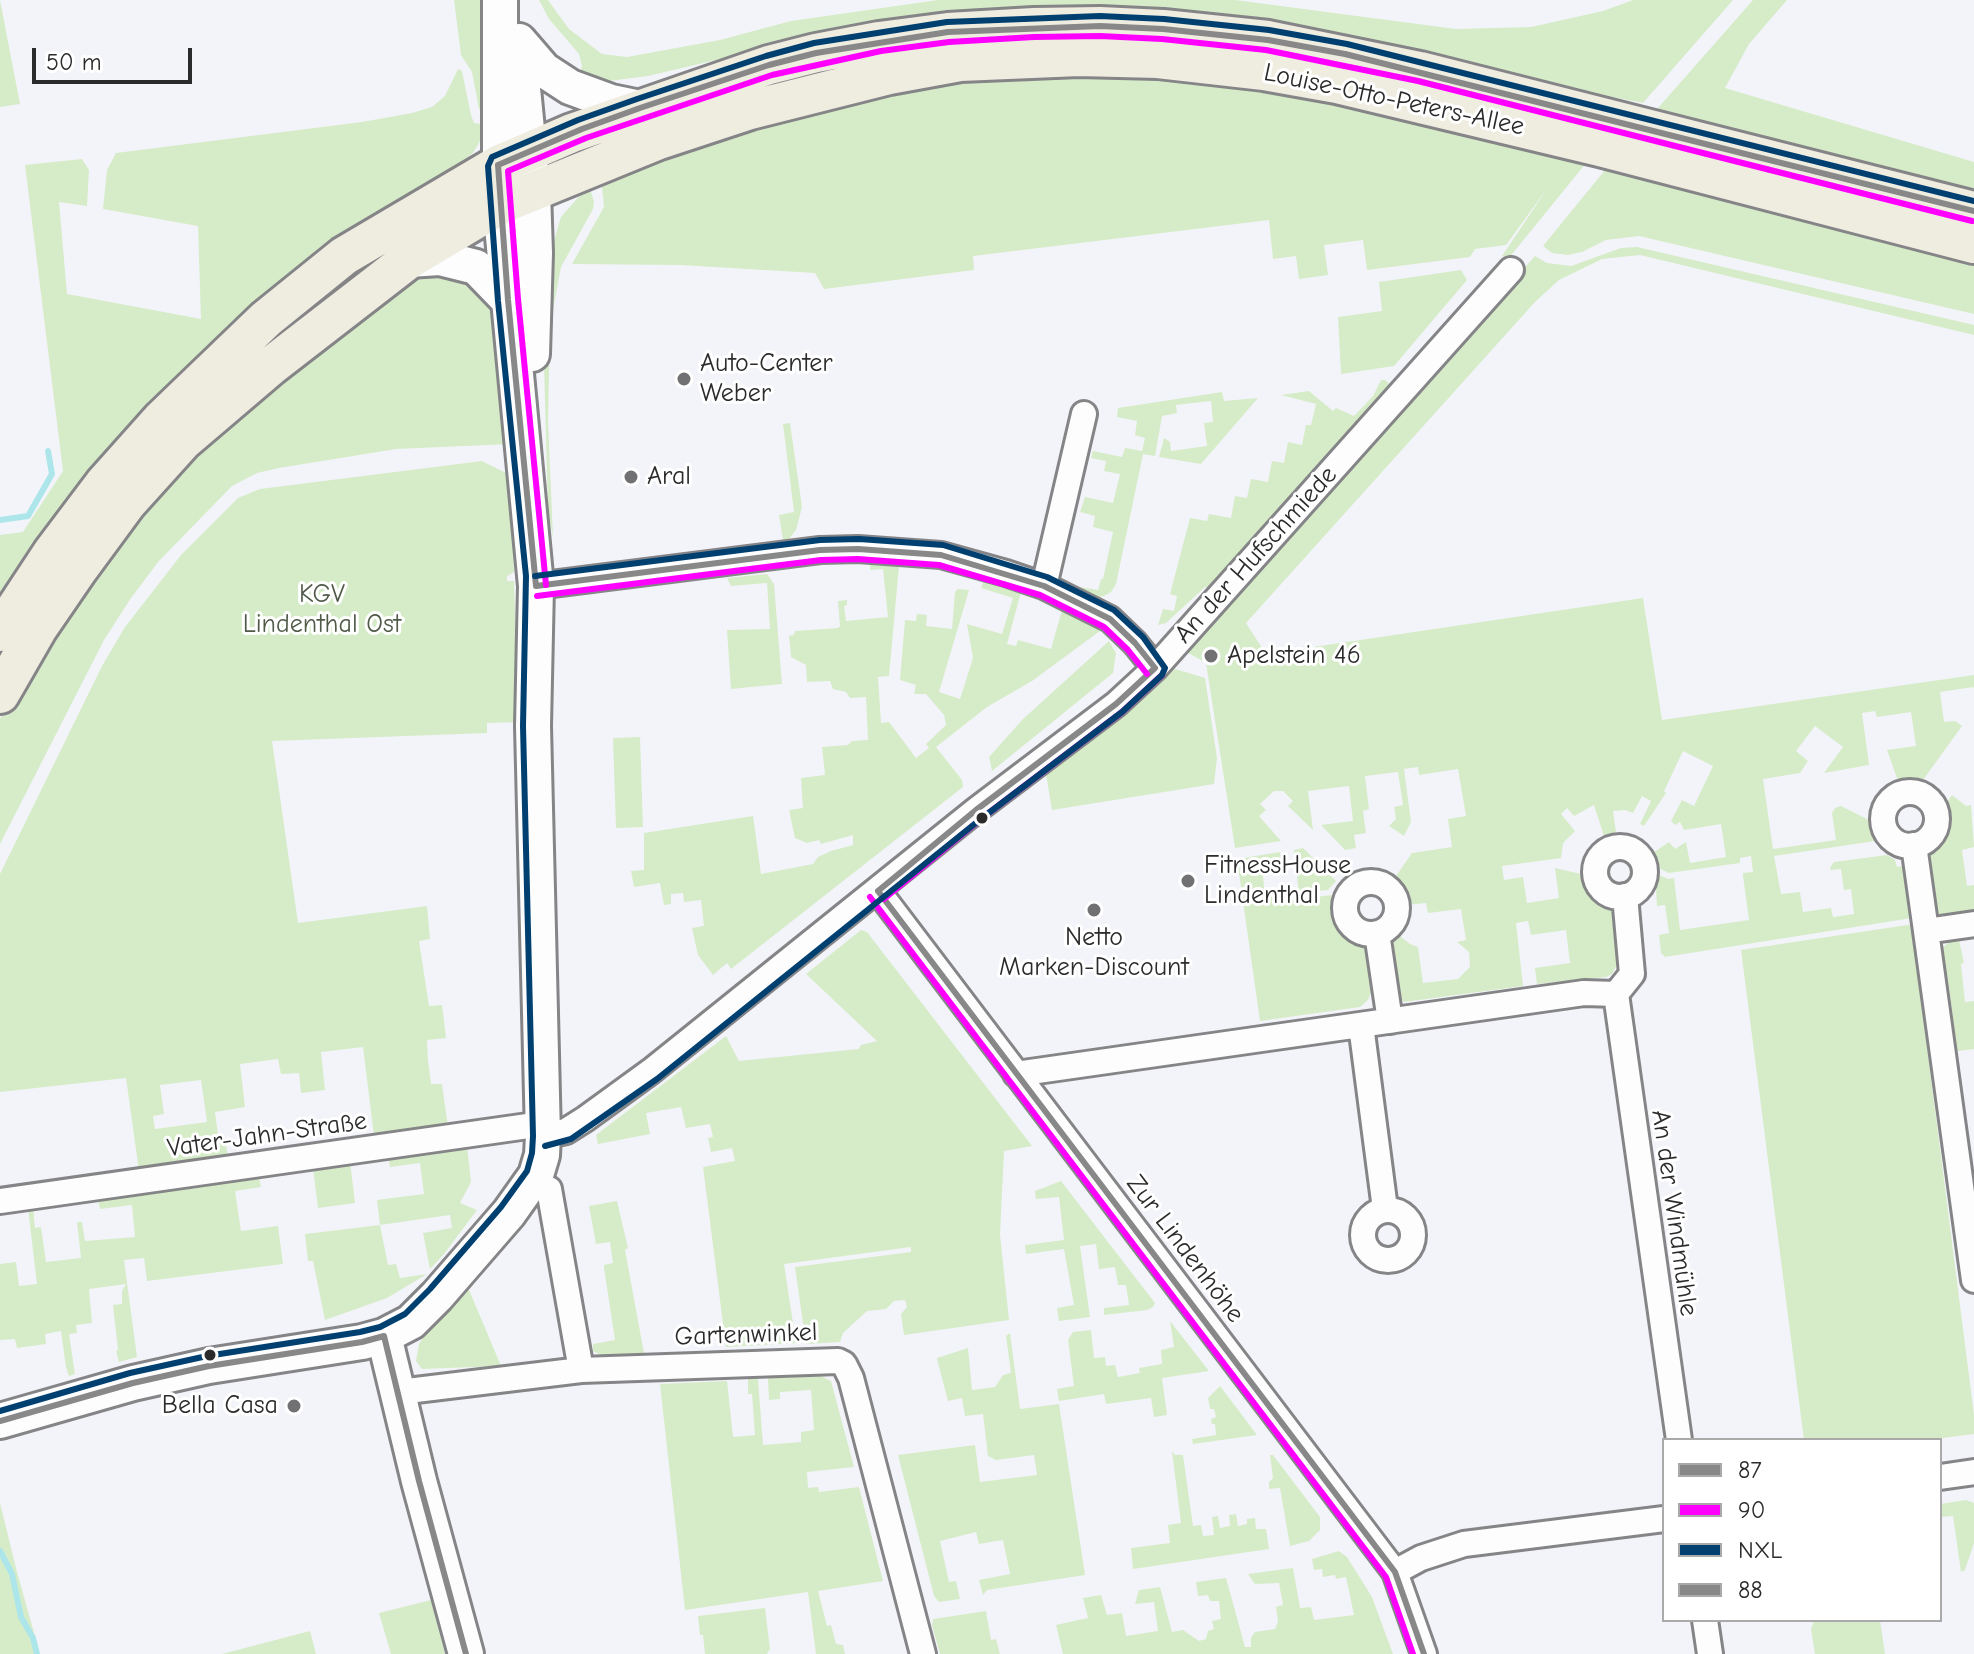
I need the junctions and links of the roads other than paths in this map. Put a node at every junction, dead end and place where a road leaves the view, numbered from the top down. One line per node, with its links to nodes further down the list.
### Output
1 (500, 0): 6 (street)
2 (514, 0): 3 (street)
3 (519, 41): 4 (street); 6 (street)
4 (640, 108): 5 (main road, Louise-Otto-Peters-Allee); 6 (main road, Louise-Otto-Peters-Allee)
5 (1624, 138): 7 (main road, Louise-Otto-Peters-Allee); 8 (main road, Louise-Otto-Peters-Allee); 9 (main road, Louise-Otto-Peters-Allee)
6 (513, 159): 7 (street); 16 (main road, Louise-Otto-Peters-Allee)
7 (516, 198): 10 (main road, Louise-Otto-Peters-Allee); 12 (street); 14 (street)
8 (1974, 211)
9 (1974, 244)
10 (408, 260): 12 (street); 18 (main road, Louise-Otto-Peters-Allee)
11 (1511, 270): 17 (street, An der Hufschmiede)
12 (508, 300): 14 (street)
13 (1084, 414): 15 (street)
14 (535, 574): 15 (street); 29 (street)
15 (1044, 586): 17 (street)
16 (0, 632)
17 (1155, 668): 20 (street, An der Hufschmiede)
18 (0, 694)
19 (1914, 845): 23 (street)
20 (878, 891): 28 (street, Zur Lindenhöhe); 29 (street, An der Hufschmiede)
21 (1625, 896): 25 (street)
22 (1974, 924): 23 (street)
23 (1926, 931): 33 (street)
24 (1377, 933): 26 (street)
25 (1616, 994): 26 (street); 38 (street, An der Windmühle)
26 (1390, 1021): 27 (street)
27 (1361, 1025): 28 (street); 32 (street)
28 (1016, 1074): 42 (street, Zur Lindenhöhe)
29 (542, 1130): 31 (street, Vater-Jahn-Straße); 34 (street)
30 (549, 1189): 35 (street)
31 (0, 1201)
32 (1385, 1209)
33 (1974, 1280)
34 (384, 1336): 36 (street); 37 (street)
35 (581, 1370): 36 (street, Gartenwinkel); 45 (street, Gartenwinkel)
36 (399, 1392): 44 (street)
37 (0, 1421)
38 (1679, 1438)
39 (1974, 1472): 40 (street)
40 (1942, 1477)
41 (1662, 1519): 42 (street)
42 (1395, 1572): 46 (street, Zur Lindenhöhe)
43 (1705, 1622): 47 (street)
44 (466, 1654)
45 (923, 1654)
46 (1424, 1654)
47 (1710, 1654)

